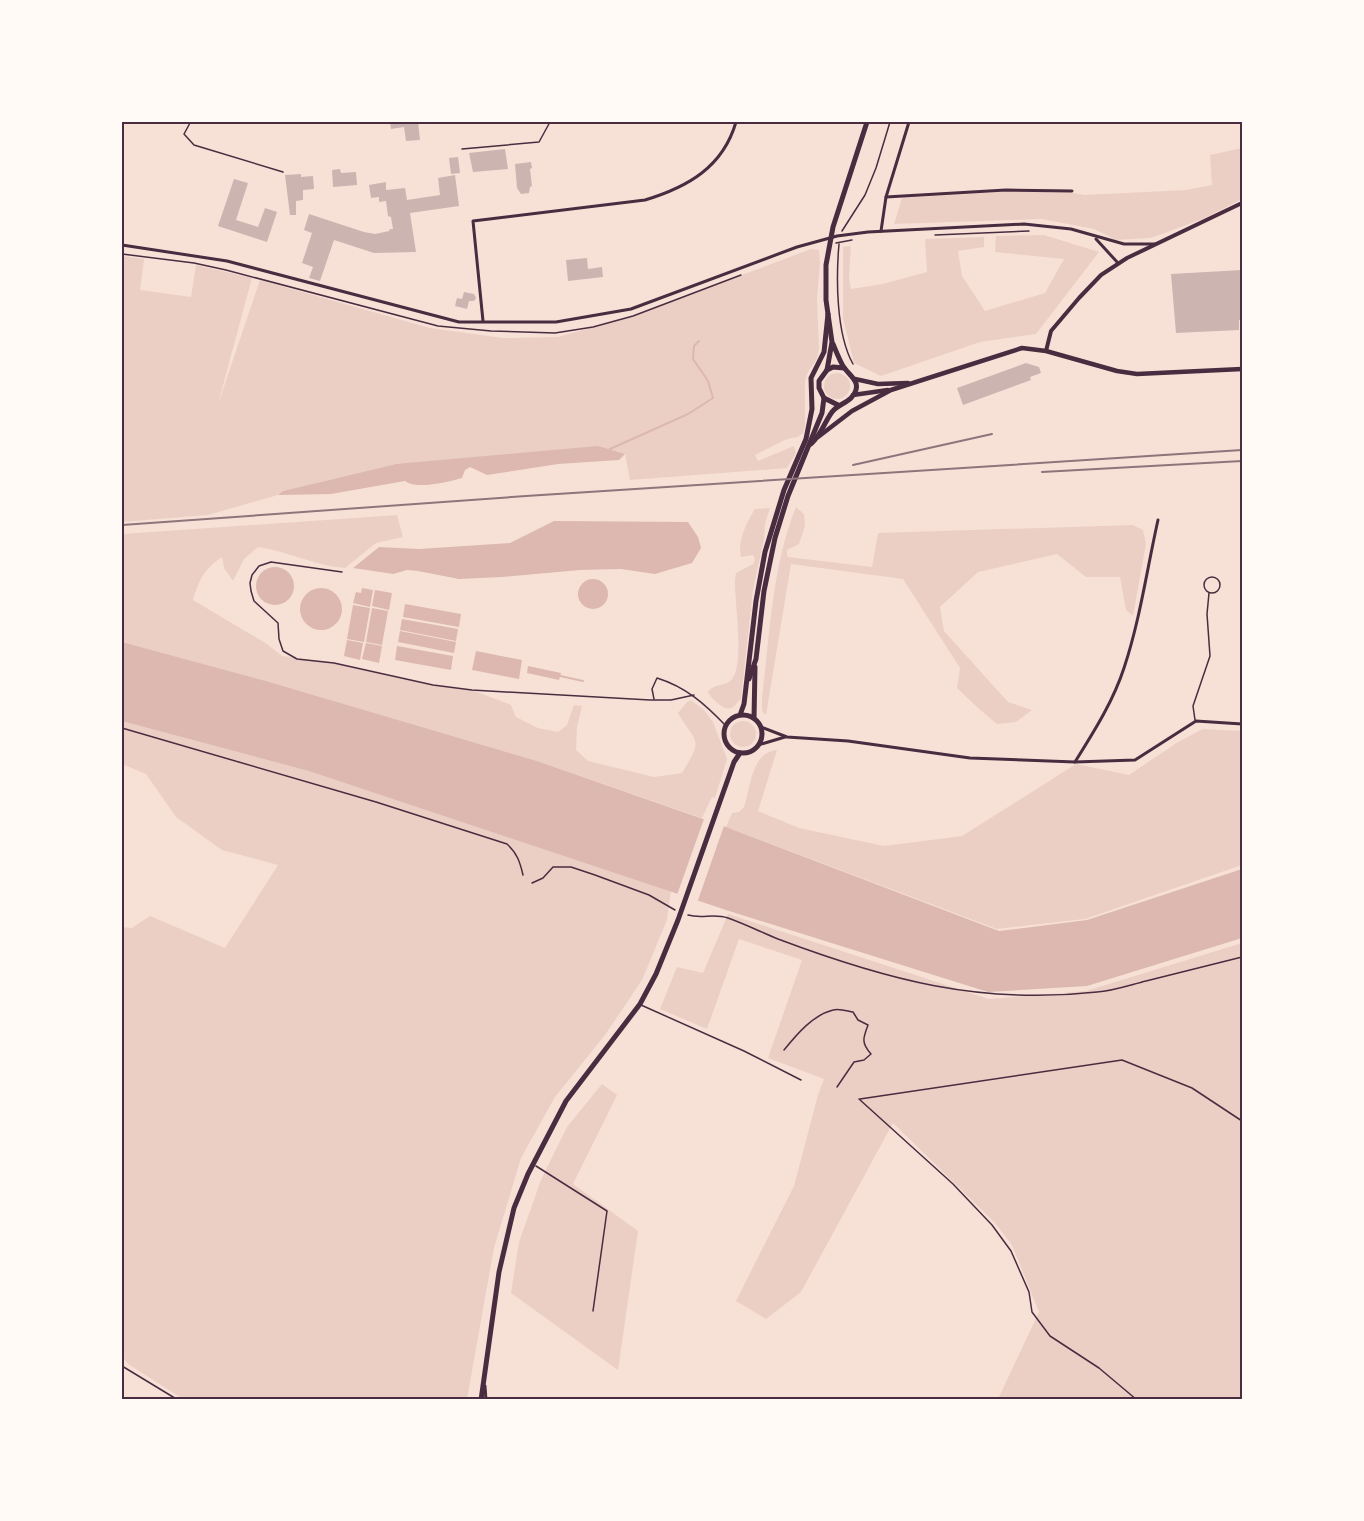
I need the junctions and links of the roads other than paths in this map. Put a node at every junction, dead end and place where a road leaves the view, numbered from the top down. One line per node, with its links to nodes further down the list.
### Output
1 (194, 122): 8 (lane)
2 (550, 122): 7 (lane)
3 (736, 122): 18 (street)
4 (867, 122): 17 (main road)
5 (909, 122): 6 (street); 10 (street)
6 (939, 122)
7 (462, 149)
8 (283, 172)
9 (1072, 191): 10 (street)
10 (886, 197): 12 (street)
11 (1242, 203): 14 (street)
12 (882, 231): 13 (street); 18 (street)
13 (1095, 237): 14 (street); 16 (street)
14 (1157, 244): 16 (street)
15 (122, 246): 18 (street)
16 (1118, 263): 20 (street)
17 (828, 314): 19 (main road); 31 (main road)
18 (483, 321)
19 (832, 342): 21 (main road); 23 (main road)
20 (1046, 351): 22 (main road); 25 (main road)
21 (844, 368): 23 (main road); 24 (main road)
22 (1242, 369)
23 (827, 370): 28 (main road)
24 (855, 379): 25 (main road); 27 (main road)
25 (914, 383): 26 (main road)
26 (891, 390): 27 (main road); 30 (main road)
27 (853, 395): 29 (main road)
28 (824, 398): 29 (main road); 31 (main road)
29 (838, 405): 30 (main road)
30 (819, 437): 31 (main road)
31 (808, 442): 32 (main road)
32 (780, 509): 36 (main road); 37 (main road)
33 (1158, 520): 49 (street)
34 (342, 572): 39 (lane)
35 (1209, 593): 35 (lane); 42 (lane)
36 (756, 659): 37 (main road); 41 (main road)
37 (746, 689): 40 (main road)
38 (694, 695): 39 (lane); 39 (lane); 44 (lane)
39 (654, 700)
40 (740, 715): 41 (main road); 44 (main road)
41 (754, 718): 45 (main road)
42 (1196, 721): 43 (street); 49 (street)
43 (1242, 724)
44 (726, 726): 48 (main road)
45 (761, 727): 46 (street); 47 (main road)
46 (787, 736): 47 (street); 49 (street)
47 (758, 745): 48 (main road)
48 (740, 753): 50 (main road)
49 (1075, 762)
50 (640, 1004): 51 (lane); 52 (main road)
51 (801, 1080)
52 (532, 1164): 53 (lane); 54 (main road)
53 (593, 1311)
54 (484, 1379): 55 (main road); 56 (street)
55 (481, 1400)
56 (486, 1400)

